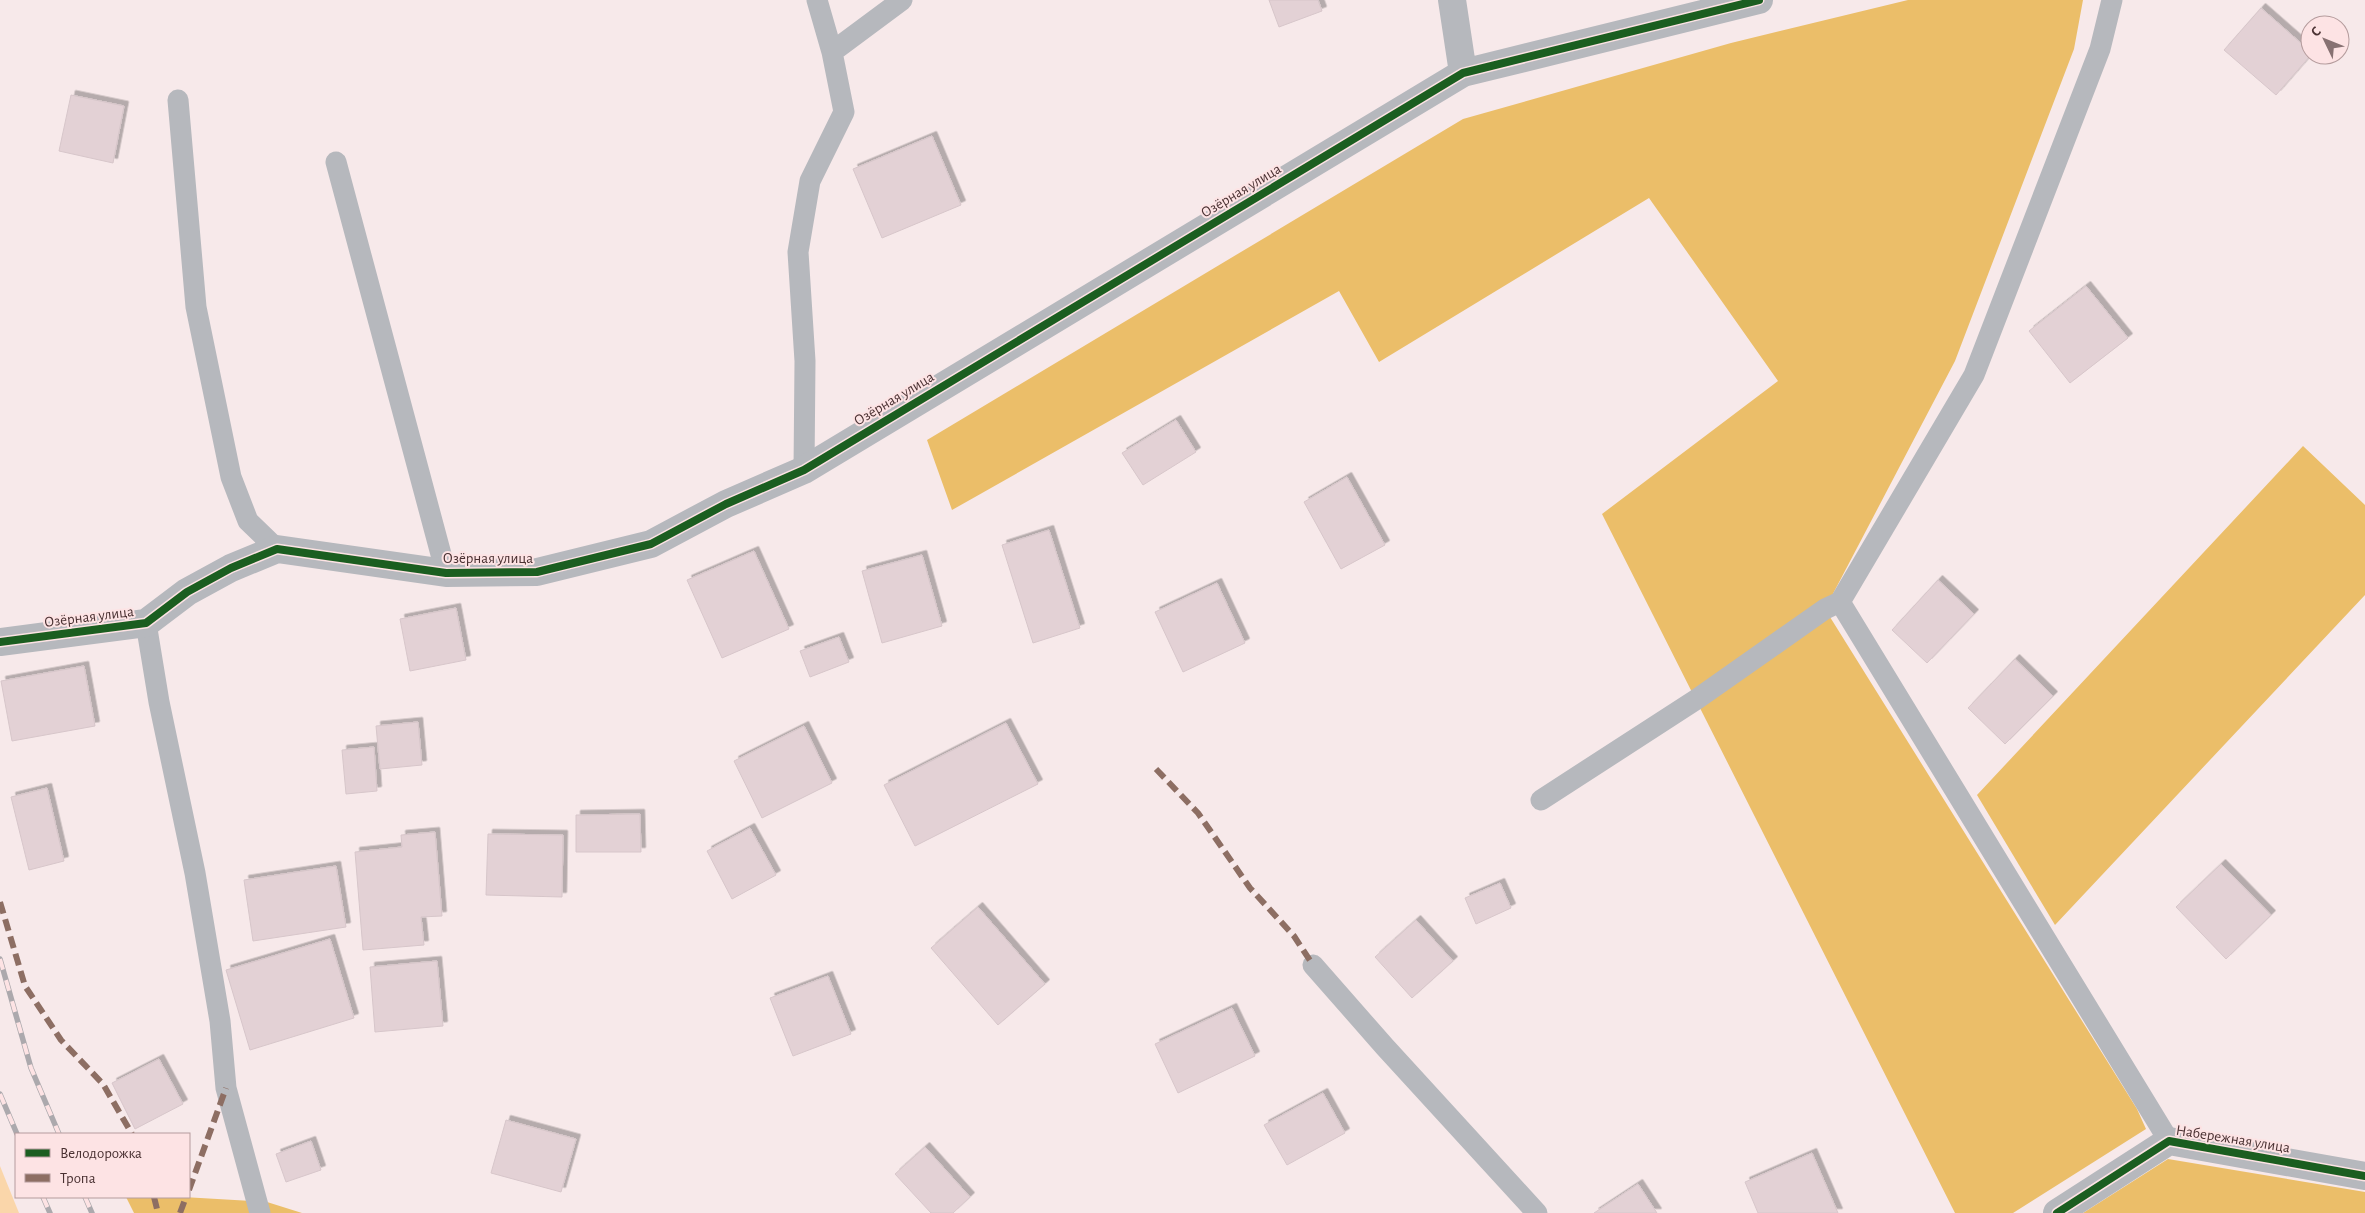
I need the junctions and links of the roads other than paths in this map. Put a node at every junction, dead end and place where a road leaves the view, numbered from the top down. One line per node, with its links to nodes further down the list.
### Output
1 (817, 0): 6 (lane)
2 (902, 0): 6 (lane)
3 (1452, 0): 7 (street)
4 (1759, 0): 7 (street, Озёрная улица)
5 (2112, 0): 13 (lane)
6 (832, 52): 10 (lane)
7 (1463, 73): 10 (street, Озёрная улица)
8 (178, 100): 11 (lane)
9 (336, 162): 12 (lane)
10 (804, 470): 12 (street, Озёрная улица)
11 (276, 549): 12 (street, Озёрная улица); 14 (street, Озёрная улица)
12 (446, 573)
13 (1840, 602): 16 (lane); 18 (lane)
14 (146, 623): 15 (street, Озёрная улица); 20 (lane)
15 (0, 642)
16 (1541, 800)
17 (1313, 965): 21 (lane)
18 (2169, 1141): 19 (street, Набережная улица); 22 (street, Набережная улица)
19 (2365, 1176)
20 (260, 1213)
21 (1537, 1213)
22 (2057, 1213)

